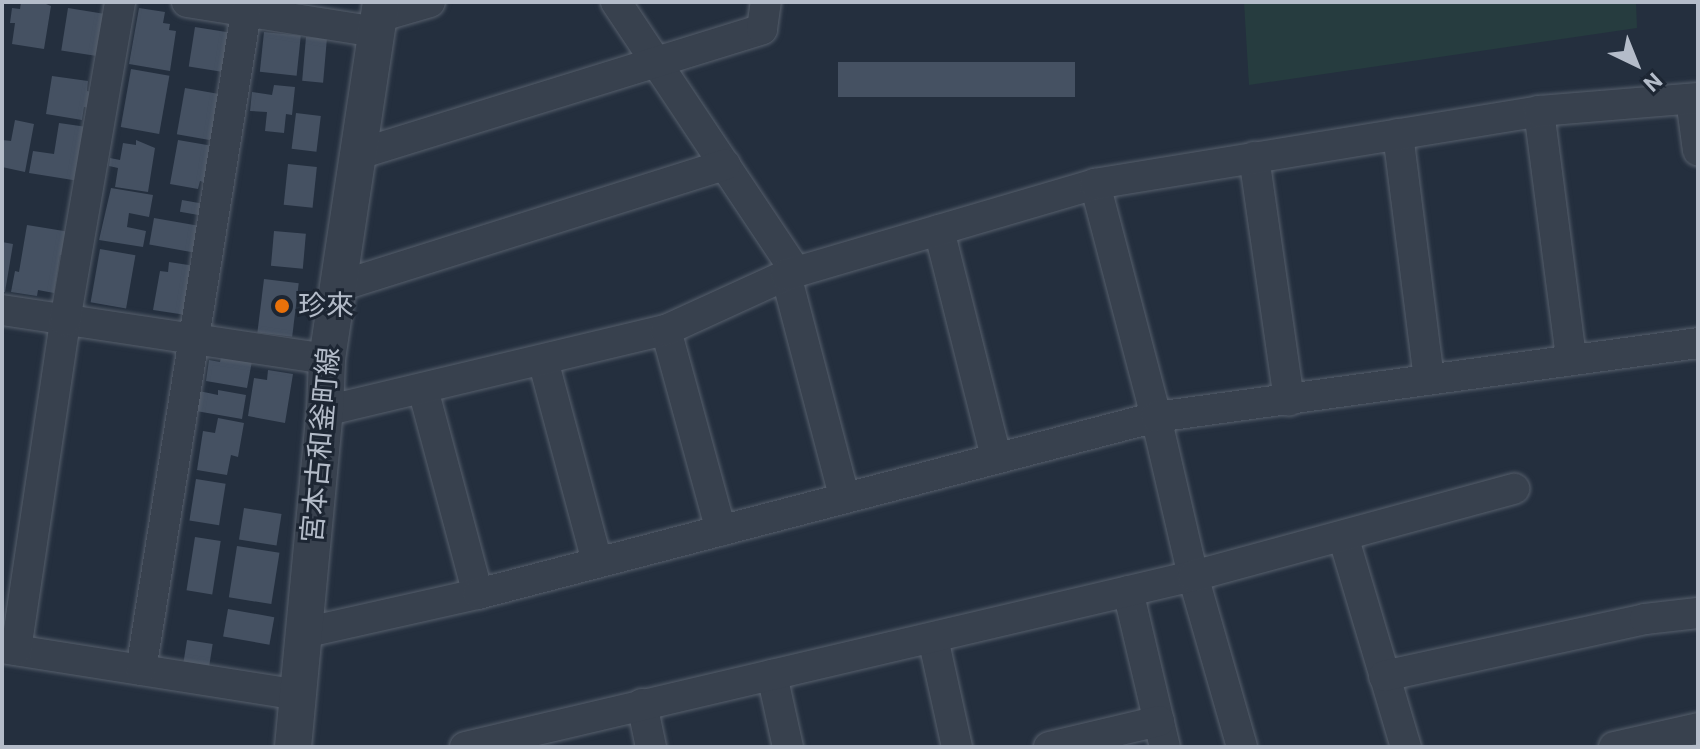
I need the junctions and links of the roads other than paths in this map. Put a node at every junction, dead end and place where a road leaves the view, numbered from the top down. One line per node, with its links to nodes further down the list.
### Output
1 (120, 2): 21 (street)
2 (187, 2): 6 (street)
3 (430, 2): 7 (street)
4 (616, 2): 8 (street)
5 (766, 2): 8 (street)
6 (246, 12): 7 (street); 23 (street)
7 (379, 17): 13 (street, 宮本古和釜町線)
8 (655, 61): 13 (street); 15 (street)
9 (1694, 98): 10 (street); 12 (street)
10 (1539, 111): 11 (street); 26 (street)
11 (1398, 134): 14 (street); 28 (street)
12 (1698, 151)
13 (356, 155): 19 (street, 宮本古和釜町線)
14 (1254, 157): 16 (street); 30 (street)
15 (725, 165): 18 (street); 19 (street)
16 (1095, 184): 17 (street); 32 (street)
17 (939, 230): 18 (street); 33 (street)
18 (791, 274): 22 (street); 35 (street)
19 (337, 287): 25 (street, 宮本古和釜町線)
20 (2, 310): 21 (street)
21 (65, 321): 23 (street); 45 (street)
22 (666, 330): 27 (street); 36 (street)
23 (193, 340): 25 (street); 46 (street)
24 (1698, 343): 26 (street)
25 (327, 359): 31 (street, 宮本古和釜町線)
26 (1571, 359): 28 (street)
27 (543, 360): 29 (street); 38 (street)
28 (1429, 379): 30 (street)
29 (423, 389): 31 (street); 41 (street)
30 (1289, 400): 32 (street)
31 (325, 411): 43 (street, 宮本古和釜町線)
32 (1156, 417): 33 (street); 39 (street)
33 (996, 457): 35 (street)
34 (1514, 489): 37 (street)
35 (844, 496): 36 (street)
36 (721, 531): 38 (street)
37 (1343, 536): 39 (street); 48 (street)
38 (597, 562): 41 (street)
39 (1193, 576): 40 (street); 59 (street)
40 (1128, 591): 44 (street); 52 (street)
41 (478, 594): 43 (street)
42 (1698, 613): 48 (street)
43 (303, 633): 49 (street, 宮本古和釜町線)
44 (933, 638): 47 (street); 57 (street)
45 (9, 649): 46 (street)
46 (141, 670): 49 (street)
47 (772, 675): 50 (street); 56 (street)
48 (1384, 676): 60 (street)
49 (299, 695): 54 (street, 宮本古和釜町線)
50 (642, 704): 53 (street); 55 (street)
51 (1698, 728): 61 (street)
52 (1162, 734): 58 (street)
53 (475, 746)
54 (293, 747)
55 (651, 747)
56 (788, 747)
57 (957, 747)
58 (1049, 747)
59 (1242, 747)
60 (1406, 747)
61 (1614, 747)

